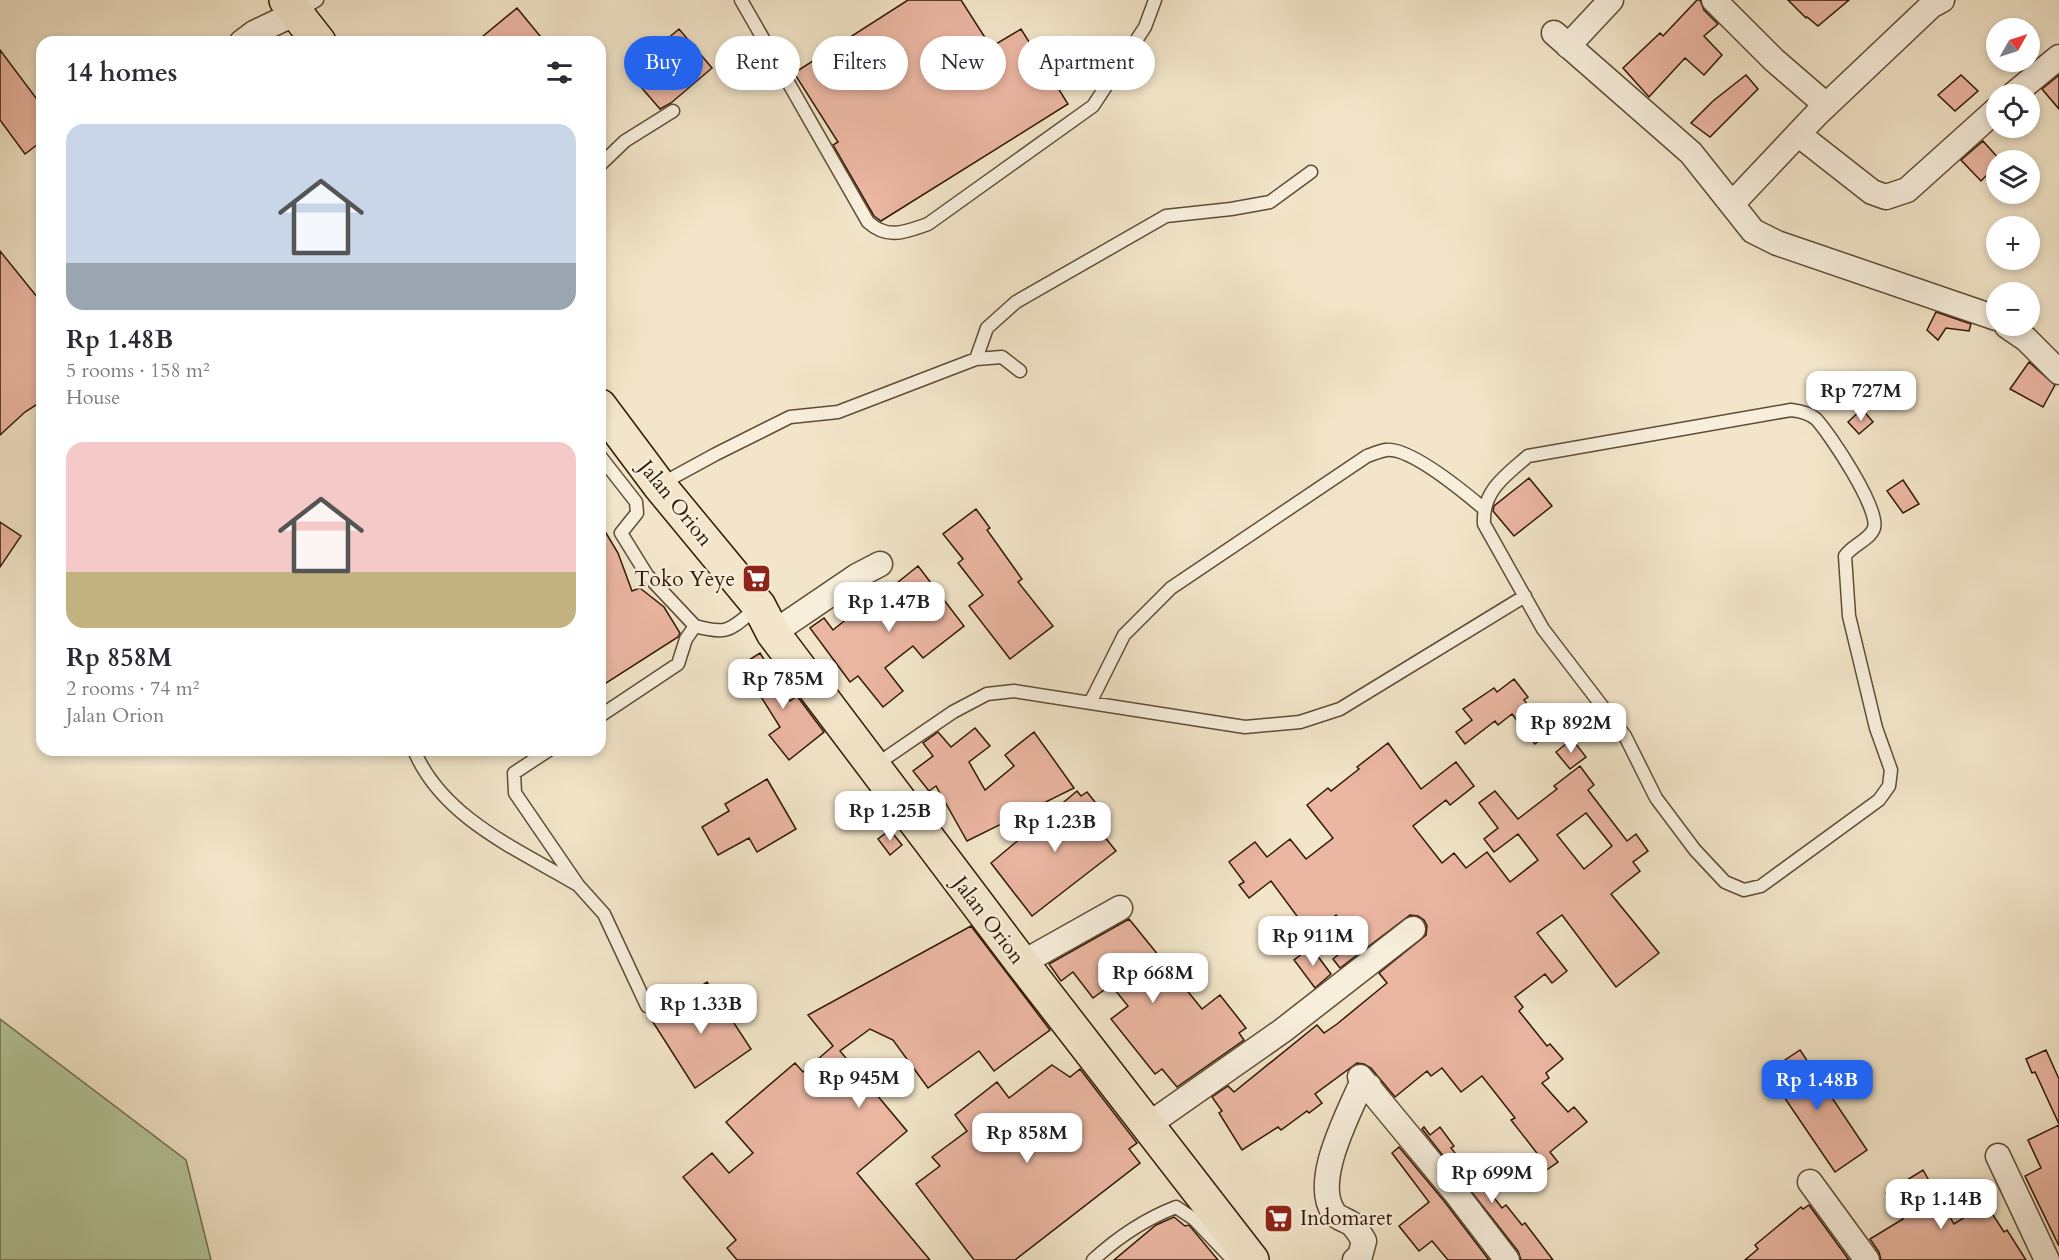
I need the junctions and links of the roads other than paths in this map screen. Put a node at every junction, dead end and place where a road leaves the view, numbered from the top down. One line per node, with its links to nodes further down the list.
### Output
1 (741, 0): 2 (lane)
2 (1155, 0)
3 (1611, 0): 17 (street)
4 (1714, 0): 11 (street)
5 (1942, 0): 11 (street)
6 (300, 4): 7 (street); 8 (highway)
7 (250, 36)
8 (316, 36)
9 (2059, 57): 10 (street)
10 (2026, 84)
11 (1826, 105): 14 (street)
12 (673, 111): 15 (lane)
13 (1986, 119): 14 (street)
14 (1798, 134): 17 (street)
15 (606, 159)
16 (1311, 172): 20 (lane)
17 (1732, 204): 18 (street)
18 (1986, 315)
19 (2022, 336): 22 (street)
20 (976, 359): 21 (lane); 25 (lane)
21 (1020, 371)
22 (2059, 372)
23 (606, 414): 25 (highway, Jalan Orion)
24 (606, 464): 30 (lane)
25 (660, 485): 29 (highway, Jalan Orion)
26 (1483, 508): 28 (lane); 28 (lane); 31 (lane)
27 (880, 564): 29 (street)
28 (1525, 596): 31 (lane)
29 (766, 620): 30 (lane); 35 (highway, Jalan Orion)
30 (695, 626): 32 (lane)
31 (1090, 703): 35 (lane)
32 (606, 712)
33 (417, 756): 36 (lane)
34 (540, 756): 36 (lane)
35 (874, 766): 39 (highway, Jalan Orion)
36 (578, 885): 40 (lane)
37 (1120, 908): 39 (street)
38 (1413, 929): 41 (street)
39 (1022, 963): 41 (highway, Jalan Orion)
40 (647, 1006)
41 (1148, 1125): 45 (highway, Jalan Orion)
42 (1998, 1156): 49 (street)
43 (1810, 1182): 48 (street)
44 (1093, 1260): 45 (lane)
45 (1246, 1260)
46 (1355, 1260): 47 (street)
47 (1507, 1260)
48 (1867, 1260)
49 (2046, 1260)

